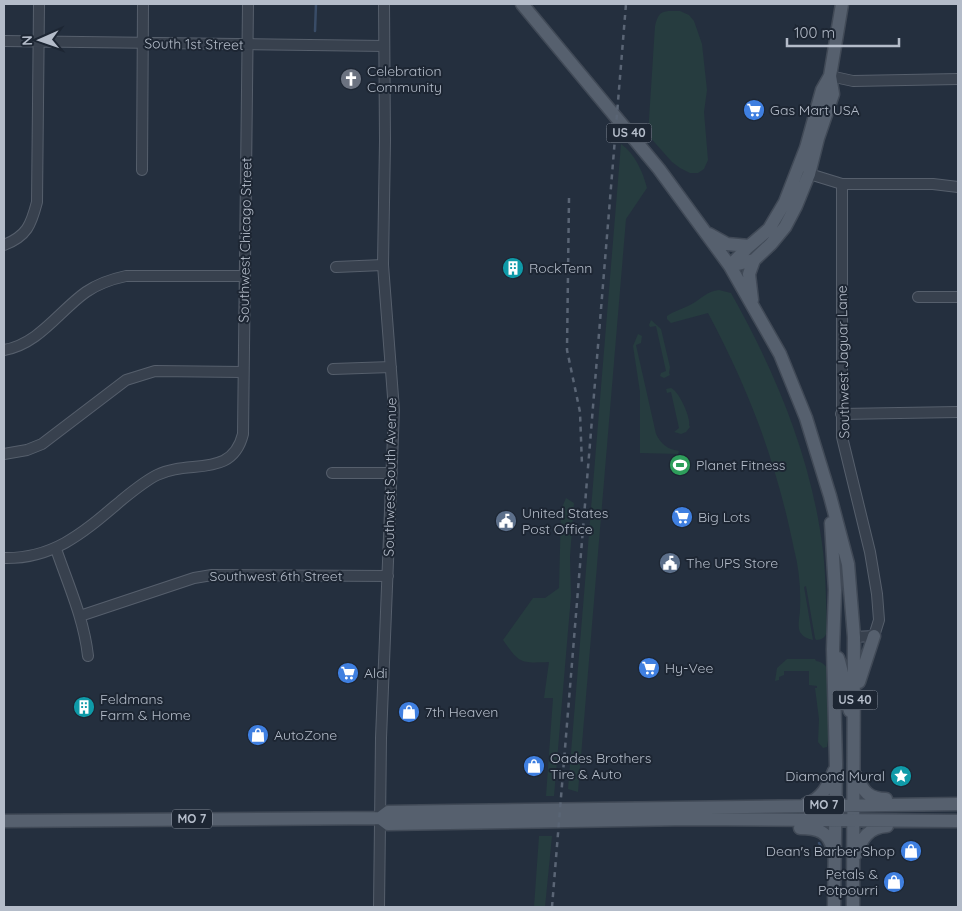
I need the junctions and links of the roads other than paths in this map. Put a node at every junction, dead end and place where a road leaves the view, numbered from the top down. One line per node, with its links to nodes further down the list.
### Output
1 (39, 4): 8 (street)
2 (143, 4): 9 (street)
3 (248, 4): 10 (street, Southwest Chicago Street)
4 (384, 4): 11 (street, Southwest South Avenue)
5 (522, 4): 18 (main road, US 40)
6 (842, 4): 12 (main road)
7 (4, 41): 8 (street, South 1st Street)
8 (39, 42): 9 (street, South 1st Street); 19 (street)
9 (142, 43): 10 (street, South 1st Street); 14 (street)
10 (247, 45): 11 (street, South 1st Street); 25 (street, Southwest Chicago Street)
11 (384, 46): 22 (street, Southwest South Avenue)
12 (830, 76): 13 (street); 15 (main road)
13 (958, 79)
14 (142, 170)
15 (803, 172): 16 (street); 20 (main road); 21 (main road)
16 (842, 184): 17 (street); 34 (street, Southwest Jaguar Lane)
17 (958, 187)
18 (706, 232): 20 (main road); 23 (main road, US 40)
19 (4, 245)
20 (749, 246): 23 (main road)
21 (754, 260): 23 (main road); 28 (main road)
22 (383, 265): 24 (street); 30 (street, Southwest South Avenue)
23 (730, 266): 28 (main road, US 40)
24 (336, 267)
25 (245, 276): 29 (street); 32 (street, Southwest Chicago Street)
26 (918, 297): 27 (street)
27 (958, 297)
28 (754, 310): 38 (main road, US 40)
29 (4, 350)
30 (391, 367): 31 (street); 37 (street, Southwest South Avenue)
31 (333, 369)
32 (242, 372): 35 (street); 39 (street, Southwest Chicago Street)
33 (958, 412): 34 (street)
34 (841, 414): 43 (street, Southwest Jaguar Lane)
35 (4, 454)
36 (332, 472): 37 (street)
37 (392, 473): 41 (street, Southwest South Avenue)
38 (830, 496): 44 (main road, US 40); 45 (main road, US 40)
39 (56, 548): 40 (street); 42 (street)
40 (4, 558)
41 (388, 576): 42 (street, Southwest 6th Street); 56 (street, Southwest South Avenue)
42 (80, 616): 46 (street)
43 (874, 636): 44 (street); 47 (main road)
44 (854, 637): 47 (main road, US 40)
45 (833, 649): 48 (main road); 49 (main road, US 40)
46 (88, 656)
47 (855, 704): 48 (main road, US 40)
48 (855, 723): 50 (main road, US 40)
49 (836, 764): 52 (main road); 53 (main road, US 40)
50 (853, 770): 54 (main road); 55 (main road, US 40)
51 (958, 804): 54 (main road, MO 7)
52 (804, 805): 53 (main road, MO 7); 56 (main road, MO 7)
53 (836, 805): 55 (main road, MO 7); 59 (main road, US 40)
54 (919, 805): 55 (main road, MO 7)
55 (852, 806): 60 (main road, US 40)
56 (380, 818): 57 (main road, MO 7); 58 (main road, MO 7); 65 (street, Southwest South Avenue)
57 (4, 820)
58 (760, 820): 59 (main road, MO 7); 64 (main road)
59 (836, 821): 60 (main road, MO 7); 64 (main road, US 40)
60 (852, 821): 61 (main road, MO 7); 63 (main road, US 40)
61 (909, 821): 62 (main road, MO 7); 63 (main road)
62 (958, 821)
63 (852, 860): 67 (main road, US 40)
64 (835, 864): 66 (main road, US 40)
65 (379, 907)
66 (834, 907)
67 (853, 907)

